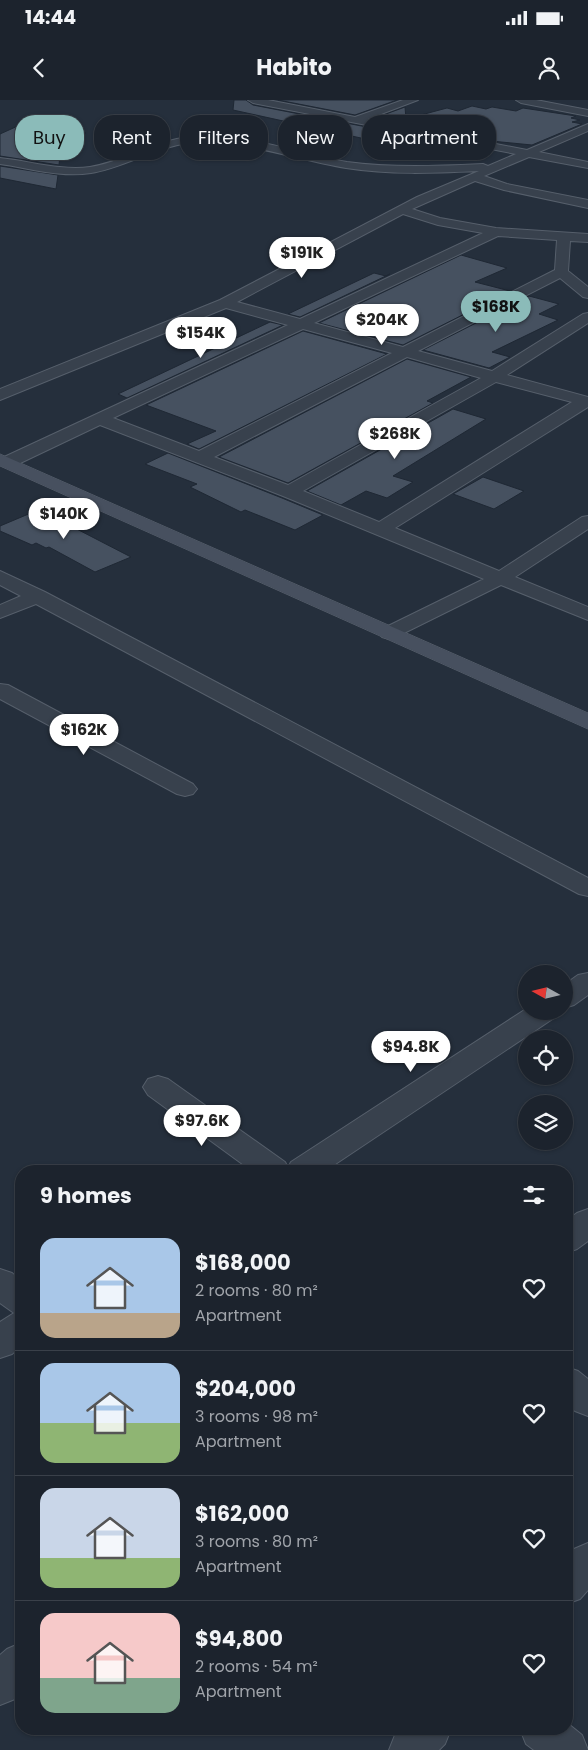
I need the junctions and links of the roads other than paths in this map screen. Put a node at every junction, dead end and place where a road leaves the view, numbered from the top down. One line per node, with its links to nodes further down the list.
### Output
1 (253, 100): 5 (street)
2 (413, 100): 5 (street)
3 (521, 100): 4 (street)
4 (588, 113)
5 (354, 120): 7 (street)
6 (588, 127): 7 (street)
7 (527, 154): 9 (street); 10 (street)
8 (0, 161): 10 (street)
9 (588, 165)
10 (499, 167): 11 (street)
11 (475, 177): 12 (street); 13 (street)
12 (588, 204)
13 (402, 210): 14 (street); 19 (street)
14 (496, 232): 15 (street); 21 (street)
15 (564, 237): 16 (street); 17 (street)
16 (588, 238)
17 (561, 272): 18 (street); 22 (street)
18 (588, 294)
19 (225, 303): 21 (street); 24 (street)
20 (588, 317): 23 (street)
21 (303, 323): 22 (street); 26 (street)
22 (406, 351): 23 (street); 27 (street)
23 (493, 377): 25 (street); 29 (street)
24 (0, 395)
25 (586, 401): 31 (street)
26 (100, 419): 27 (street); 28 (street)
27 (201, 457): 29 (street)
28 (4, 461): 38 (street)
29 (289, 492): 31 (street)
30 (588, 521): 32 (street)
31 (381, 529): 34 (street)
32 (579, 536): 34 (street)
33 (0, 576): 35 (street)
34 (499, 578): 37 (street); 38 (street)
35 (38, 596): 36 (street); 42 (street)
36 (0, 612)
37 (588, 614)
38 (389, 633): 40 (street)
39 (0, 690): 41 (street)
40 (588, 722)
41 (185, 789)
42 (588, 888)
43 (588, 982): 44 (street)
44 (573, 992)
45 (530, 1020): 48 (street)
46 (158, 1087): 47 (street)
47 (266, 1165)
48 (311, 1165)
49 (588, 1222): 50 (street)
50 (573, 1234)
51 (0, 1283): 52 (street)
52 (15, 1296)
53 (15, 1329): 54 (street)
54 (0, 1343)
55 (573, 1388): 56 (street)
56 (588, 1400)
57 (588, 1562): 58 (street)
58 (573, 1578)
59 (15, 1669): 60 (street)
60 (0, 1684)
61 (424, 1735): 63 (street)
62 (548, 1735): 64 (street)
63 (410, 1750)
64 (567, 1750)

